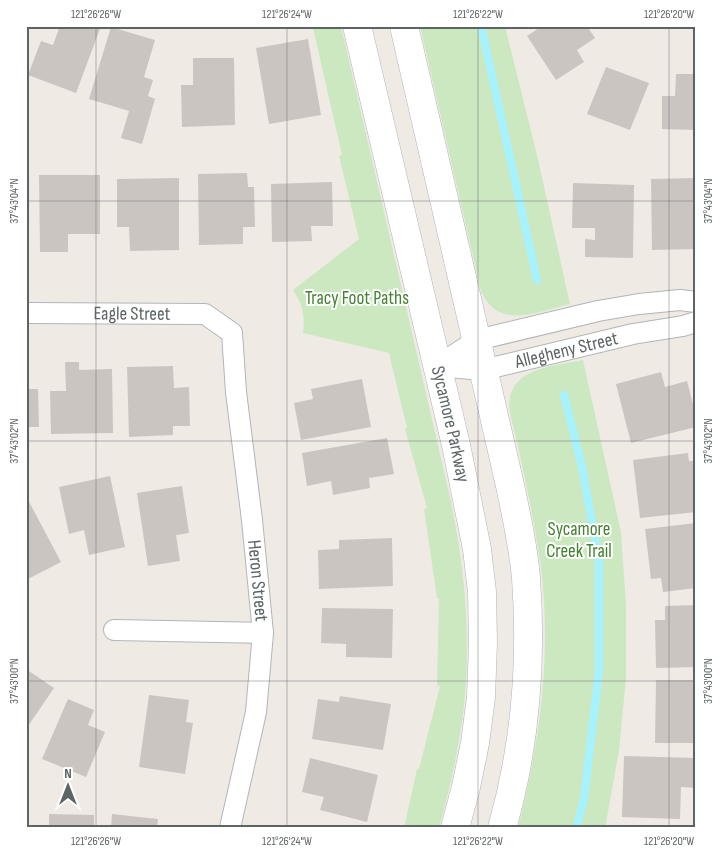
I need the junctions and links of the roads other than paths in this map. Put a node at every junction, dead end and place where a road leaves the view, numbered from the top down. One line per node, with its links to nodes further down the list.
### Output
1 (356, 26): 8 (main road, Sycamore Parkway)
2 (404, 26): 7 (main road)
3 (696, 302): 7 (street)
4 (26, 313): 6 (street, Eagle Street)
5 (696, 322): 9 (street, Allegheny Street)
6 (232, 333): 11 (street, Heron Street)
7 (477, 340): 8 (street); 9 (main road)
8 (437, 366): 9 (street, Allegheny Street); 13 (main road, Sycamore Parkway)
9 (483, 370): 14 (main road)
10 (114, 630): 11 (street)
11 (263, 633): 12 (street, Heron Street)
12 (230, 828)
13 (455, 828)
14 (502, 828)

